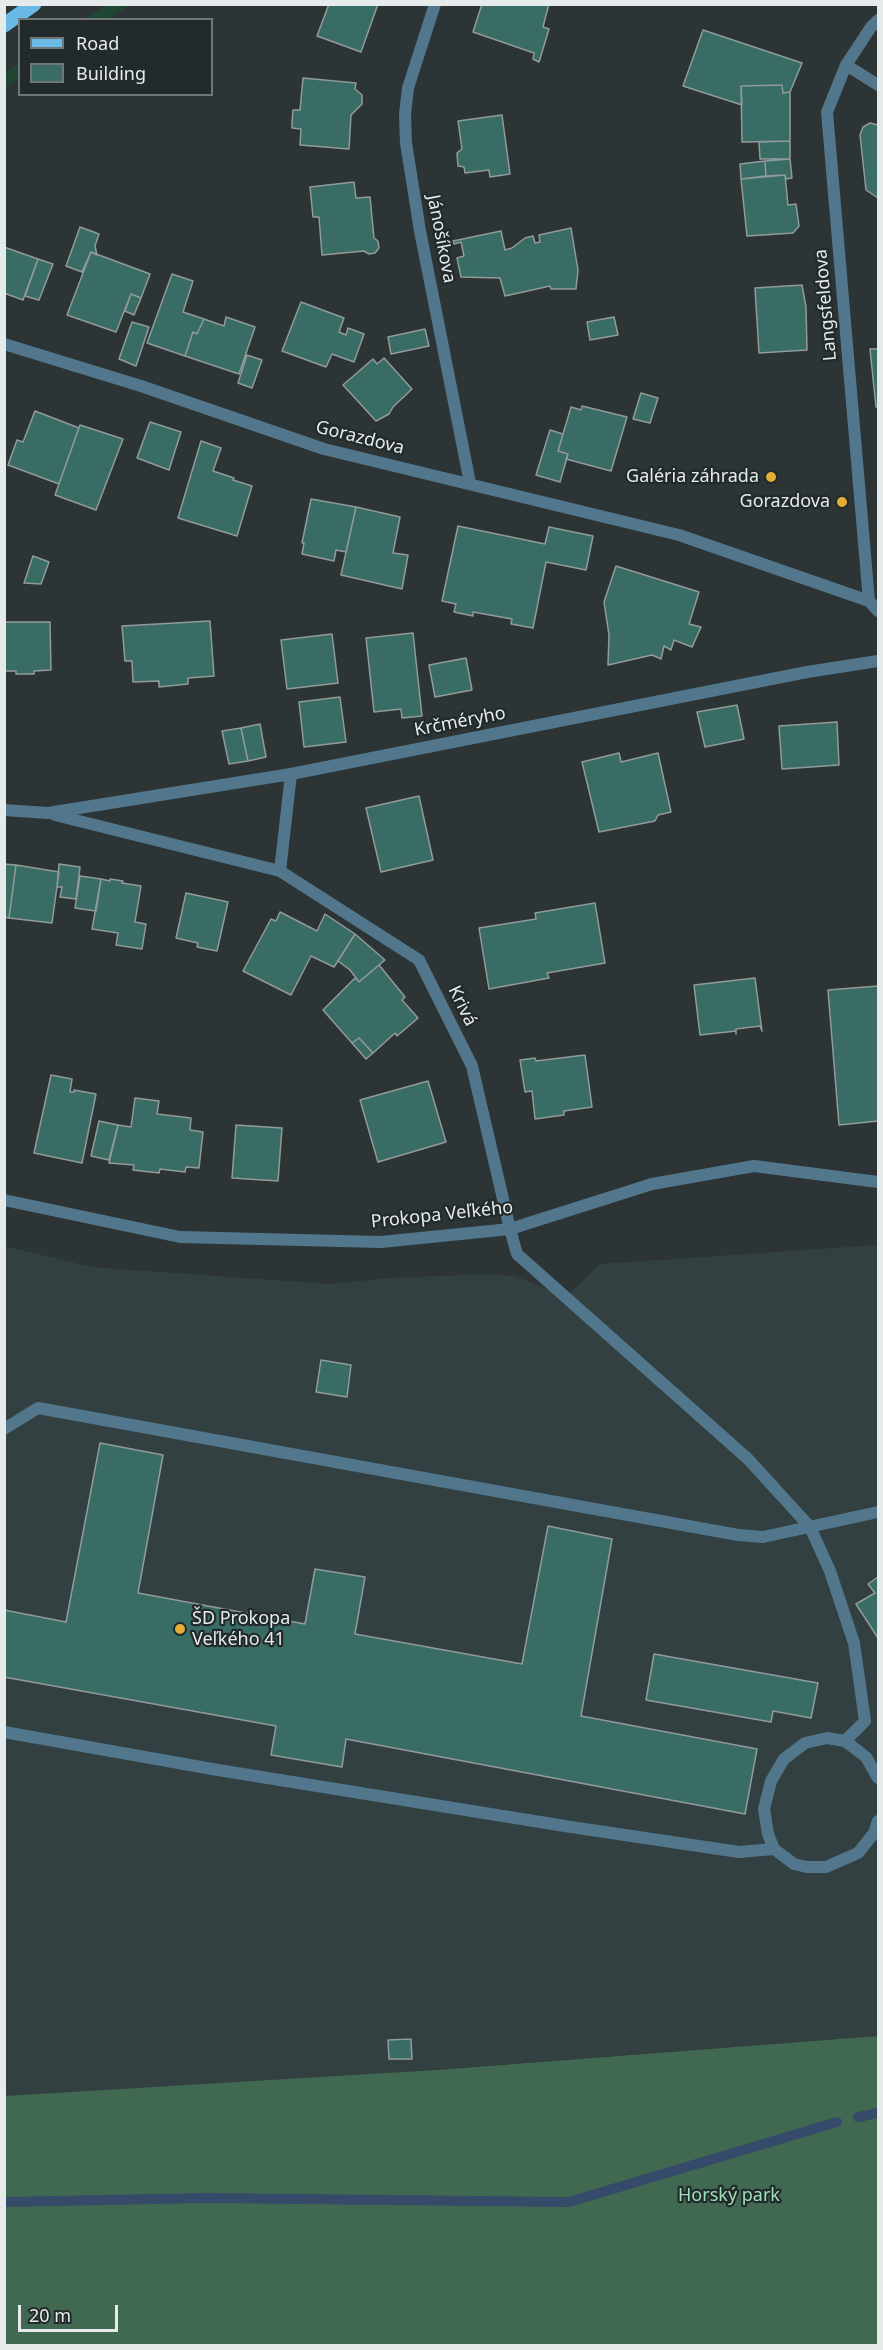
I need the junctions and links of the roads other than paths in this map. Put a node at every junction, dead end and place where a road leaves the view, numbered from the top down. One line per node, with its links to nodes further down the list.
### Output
1 (34, 4): 4 (main road)
2 (435, 4): 8 (street, Jánošíkova)
3 (879, 20): 5 (street, Langsfeldova)
4 (4, 24)
5 (846, 65): 6 (street); 9 (street, Langsfeldova)
6 (879, 85)
7 (4, 344): 8 (street, Gorazdova)
8 (470, 483): 9 (street, Gorazdova)
9 (869, 601): 10 (street, Gorazdova)
10 (879, 611)
11 (879, 661): 12 (street, Krčméryho)
12 (291, 774): 14 (street, Krčméryho); 15 (street)
13 (4, 810): 14 (street, Krčméryho)
14 (48, 813): 15 (street, Krčméryho)
15 (280, 871): 18 (street, Krivá)
16 (879, 1182): 18 (street, Prokopa Veľkého)
17 (4, 1200): 18 (street, Prokopa Veľkého)
18 (510, 1229): 21 (street, Krivá)
19 (4, 1429): 21 (street)
20 (879, 1512): 21 (street)
21 (810, 1527): 23 (street, Krivá)
22 (4, 1732): 26 (street)
23 (845, 1742): 24 (street); 26 (street)
24 (879, 1778)
25 (879, 1821): 26 (street)
26 (774, 1849)

